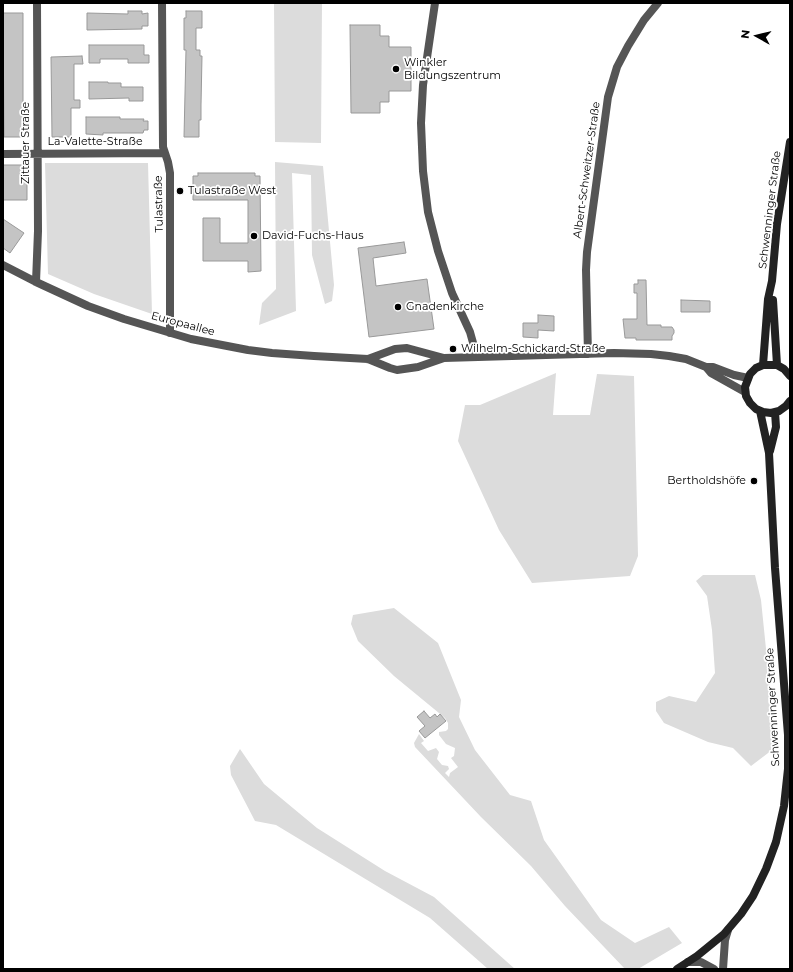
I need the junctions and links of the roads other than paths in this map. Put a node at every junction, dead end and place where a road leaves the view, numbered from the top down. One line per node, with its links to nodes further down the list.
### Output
1 (37, 3): 6 (street, Zittauer Straße)
2 (162, 3): 7 (street, Tulastraße)
3 (435, 3): 14 (street)
4 (658, 3): 13 (street, Albert-Schweitzer-Straße)
5 (790, 142): 10 (main road, Schwenninger Straße)
6 (37, 153): 7 (street, La-Valette-Straße); 8 (street, La-Valette-Straße); 11 (street, Zittauer Straße)
7 (164, 153): 12 (street, Tulastraße)
8 (3, 154)
9 (3, 265): 11 (street, Europaallee)
10 (772, 281): 17 (main road, Schwenninger Straße); 18 (main road, Schwenninger Straße)
11 (36, 282): 12 (street, Europaallee)
12 (170, 333): 16 (street, Europaallee)
13 (588, 354): 14 (street); 19 (street)
14 (477, 357): 15 (street, Europaallee)
15 (444, 358): 16 (street, Europaallee); 16 (street, Europaallee)
16 (368, 359)
17 (763, 365): 18 (main road); 21 (main road)
18 (777, 365): 20 (main road)
19 (704, 366): 21 (street); 22 (street)
20 (790, 376)
21 (748, 378): 22 (main road)
22 (746, 392): 24 (main road)
23 (790, 401): 25 (main road)
24 (760, 411): 25 (main road); 26 (main road, Schwenninger Straße)
25 (776, 412): 26 (main road, Schwenninger Straße)
26 (769, 453): 27 (main road, Schwenninger Straße)
27 (728, 930): 28 (main road, Schwenninger Straße); 31 (street)
28 (688, 962): 29 (main road, Schwenninger Straße); 30 (street)
29 (677, 969)
30 (714, 969)
31 (723, 969)

